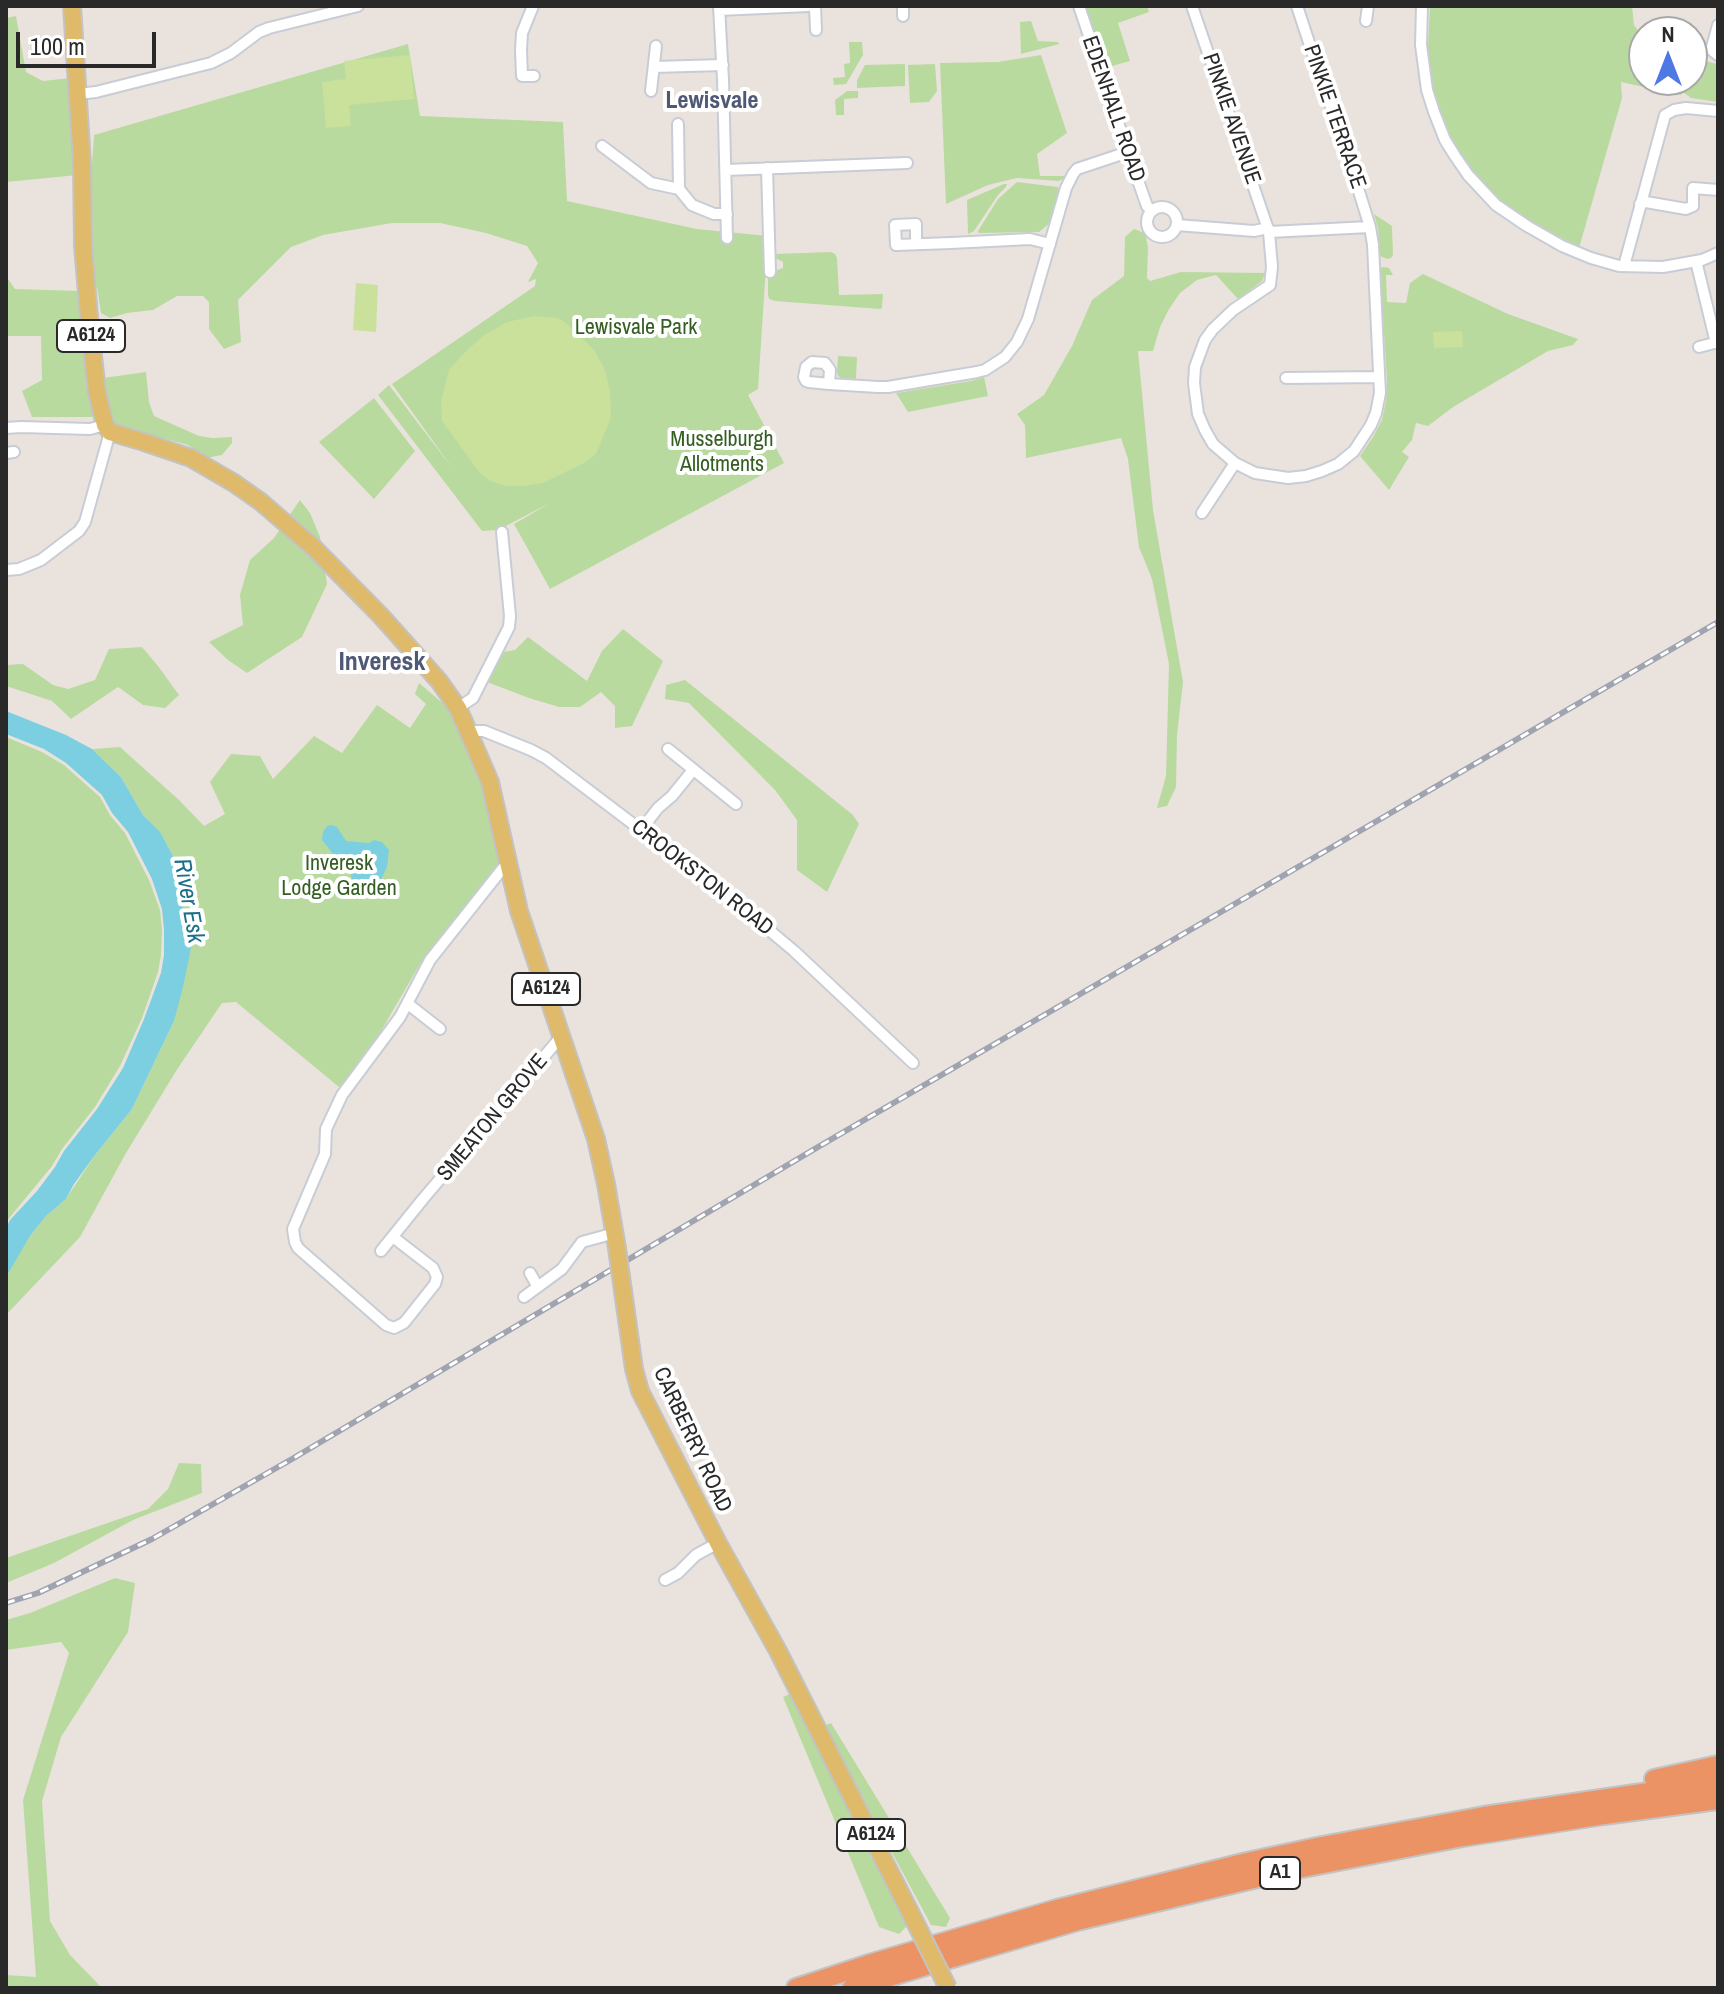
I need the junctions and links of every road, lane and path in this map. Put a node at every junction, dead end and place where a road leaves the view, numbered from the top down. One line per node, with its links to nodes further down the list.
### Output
1 (72, 6): 21 (main road, A6124)
2 (358, 6): 21 (street)
3 (533, 6): 19 (street)
4 (808, 6): 11 (street)
5 (815, 6): 14 (street)
6 (1079, 6): 25 (street, EDENHALL ROAD)
7 (1192, 6): 36 (street, PINKIE AVENUE)
8 (1297, 6): 35 (street, PINKIE TERRACE)
9 (1368, 6): 12 (street)
10 (1422, 6): 42 (street)
11 (719, 8): 17 (street)
12 (1366, 21)
13 (1718, 25): 16 (street)
14 (816, 30)
15 (656, 46): 18 (street)
16 (1718, 55)
17 (723, 65): 18 (street); 28 (street)
18 (654, 67): 20 (street)
19 (534, 76)
20 (651, 91)
21 (78, 94): 50 (main road, A6124)
22 (1718, 111): 31 (street)
23 (678, 124): 29 (street)
24 (602, 146): 29 (street)
25 (1128, 152): 32 (street, EDENHALL ROAD); 39 (street)
26 (907, 163): 27 (street)
27 (767, 168): 28 (street); 43 (street)
28 (726, 170): 33 (street)
29 (679, 189): 33 (street)
30 (1718, 190): 31 (street)
31 (1640, 204): 42 (street)
32 (1151, 210): 34 (street, EDENHALL ROAD); 34 (street, EDENHALL ROAD)
33 (727, 214): 37 (street)
34 (1177, 225): 36 (street)
35 (1370, 227): 36 (street); 46 (street, PINKIE TERRACE)
36 (1268, 230): 51 (street, PINKIE AVENUE)
37 (727, 238)
38 (916, 244): 39 (street)
39 (1050, 244): 48 (street)
40 (1718, 253): 41 (street)
41 (1696, 261): 42 (street); 44 (street)
42 (1624, 266)
43 (772, 267)
44 (1717, 343): 45 (street)
45 (1699, 347)
46 (1379, 377): 47 (street); 51 (street, PINKIE TERRACE)
47 (1286, 378)
48 (829, 384)
49 (6, 428): 50 (street)
50 (108, 429): 54 (street); 55 (main road, A6124)
51 (1235, 463): 52 (street)
52 (1202, 513)
53 (502, 532): 55 (street)
54 (6, 570)
55 (458, 708): 56 (main road, A6124)
56 (470, 731): 60 (street, CROOKSTON ROAD); 61 (main road, CARBERRY ROAD / A6124)
57 (677, 739): 58 (street)
58 (693, 770): 59 (street); 60 (street)
59 (736, 804)
60 (641, 830): 65 (street, CROOKSTON ROAD)
61 (508, 865): 62 (street); 64 (main road, CARBERRY ROAD / A6124)
62 (408, 1004): 63 (street); 66 (street)
63 (440, 1029)
64 (563, 1037): 66 (street, SMEATON GROVE); 67 (main road, CARBERRY ROAD / A6124)
65 (913, 1063)
66 (393, 1237): 68 (street, SMEATON GROVE)
67 (616, 1240): 70 (street); 72 (main road, CARBERRY ROAD / A6124, bridge)
68 (381, 1251)
69 (530, 1273): 70 (street)
70 (538, 1287): 71 (street)
71 (524, 1297)
72 (718, 1543): 73 (street); 80 (main road, CARBERRY ROAD / A6124, bridge)
73 (665, 1580)
74 (1718, 1765): 77 (highway)
75 (1718, 1782): 77 (highway, A1)
76 (1718, 1800): 79 (highway, A1)
77 (1546, 1806): 78 (highway, A1)
78 (796, 1988)
79 (852, 1988)
80 (948, 1988)

